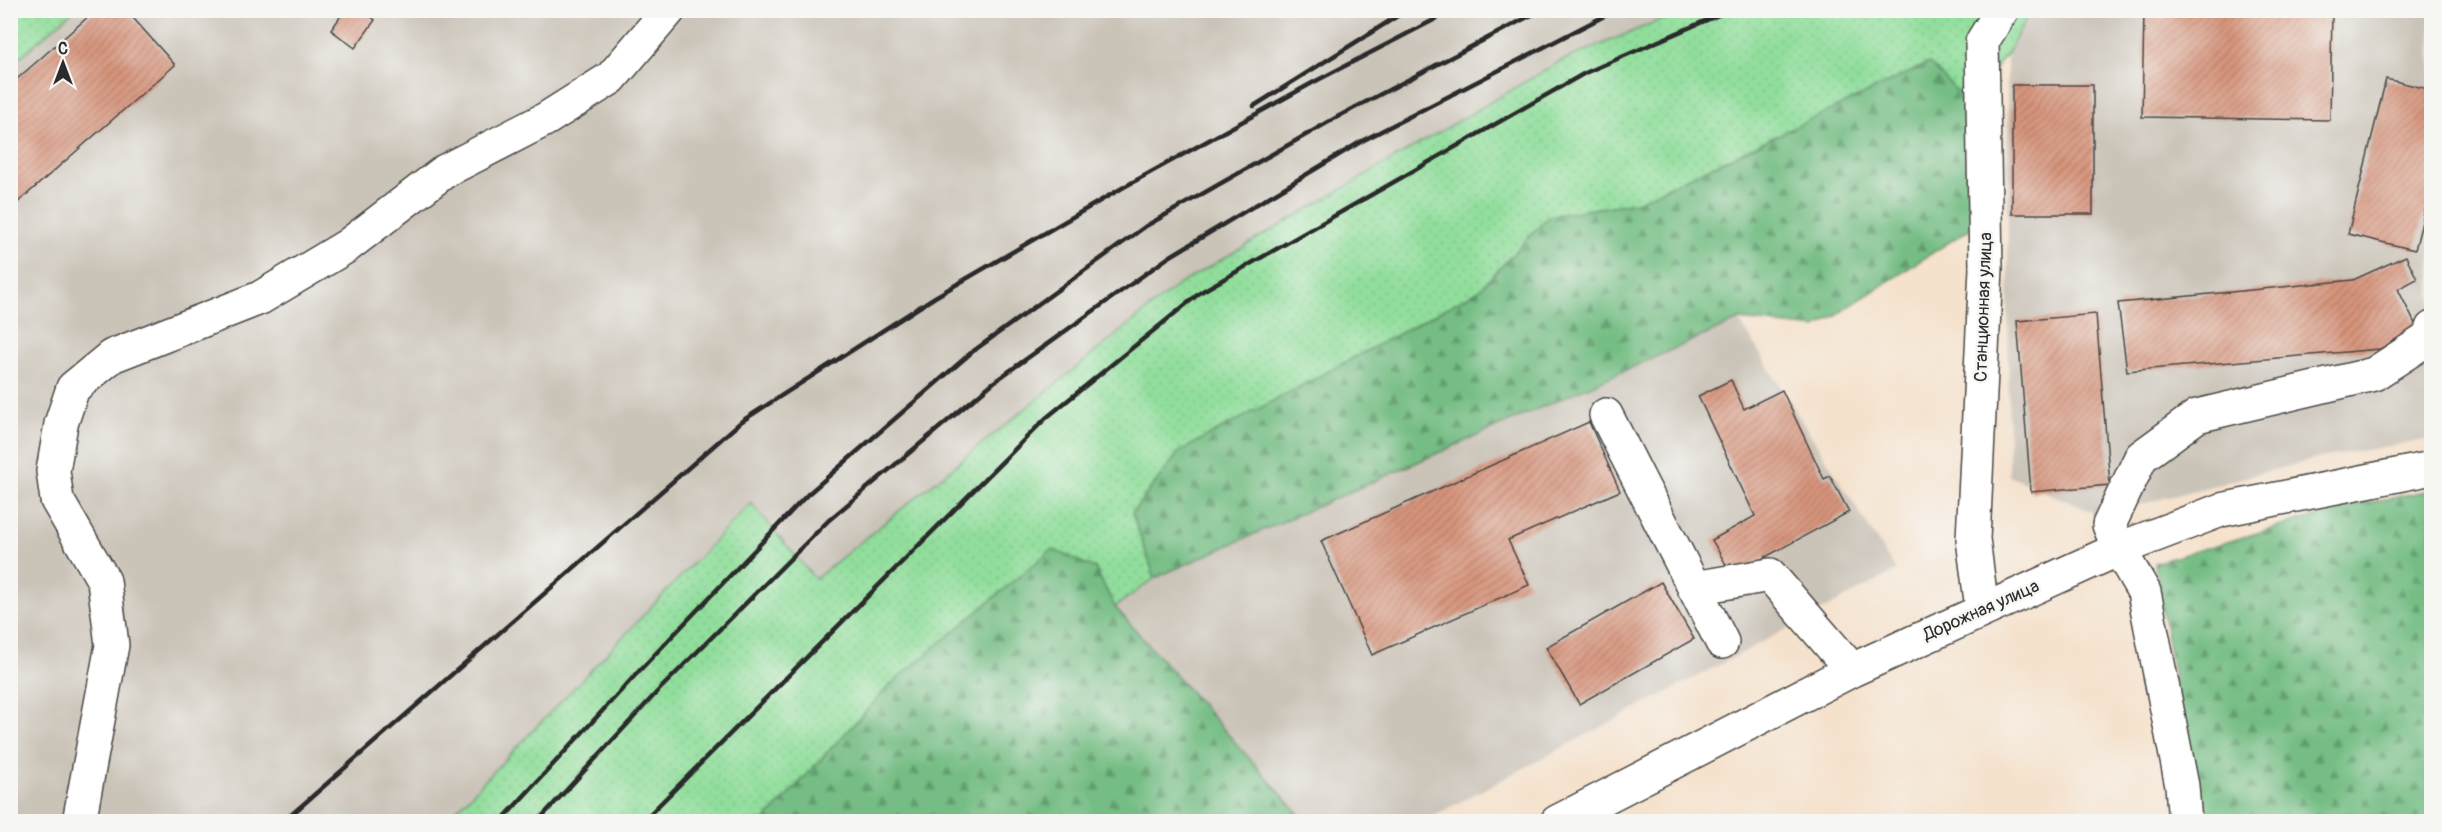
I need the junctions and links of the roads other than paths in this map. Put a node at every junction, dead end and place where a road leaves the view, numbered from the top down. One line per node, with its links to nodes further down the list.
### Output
1 (669, 10): 11 (street)
2 (2002, 10): 8 (street, Станционная улица)
3 (2432, 328): 6 (street)
4 (1606, 415): 7 (street)
5 (2432, 468): 6 (street, Дорожная улица)
6 (2119, 549): 8 (street, Дорожная улица); 13 (street)
7 (1694, 588): 9 (street); 10 (street)
8 (1982, 609): 10 (street, Дорожная улица)
9 (1722, 642)
10 (1852, 670): 12 (street, Дорожная улица)
11 (79, 822)
12 (1557, 822)
13 (2185, 822)

